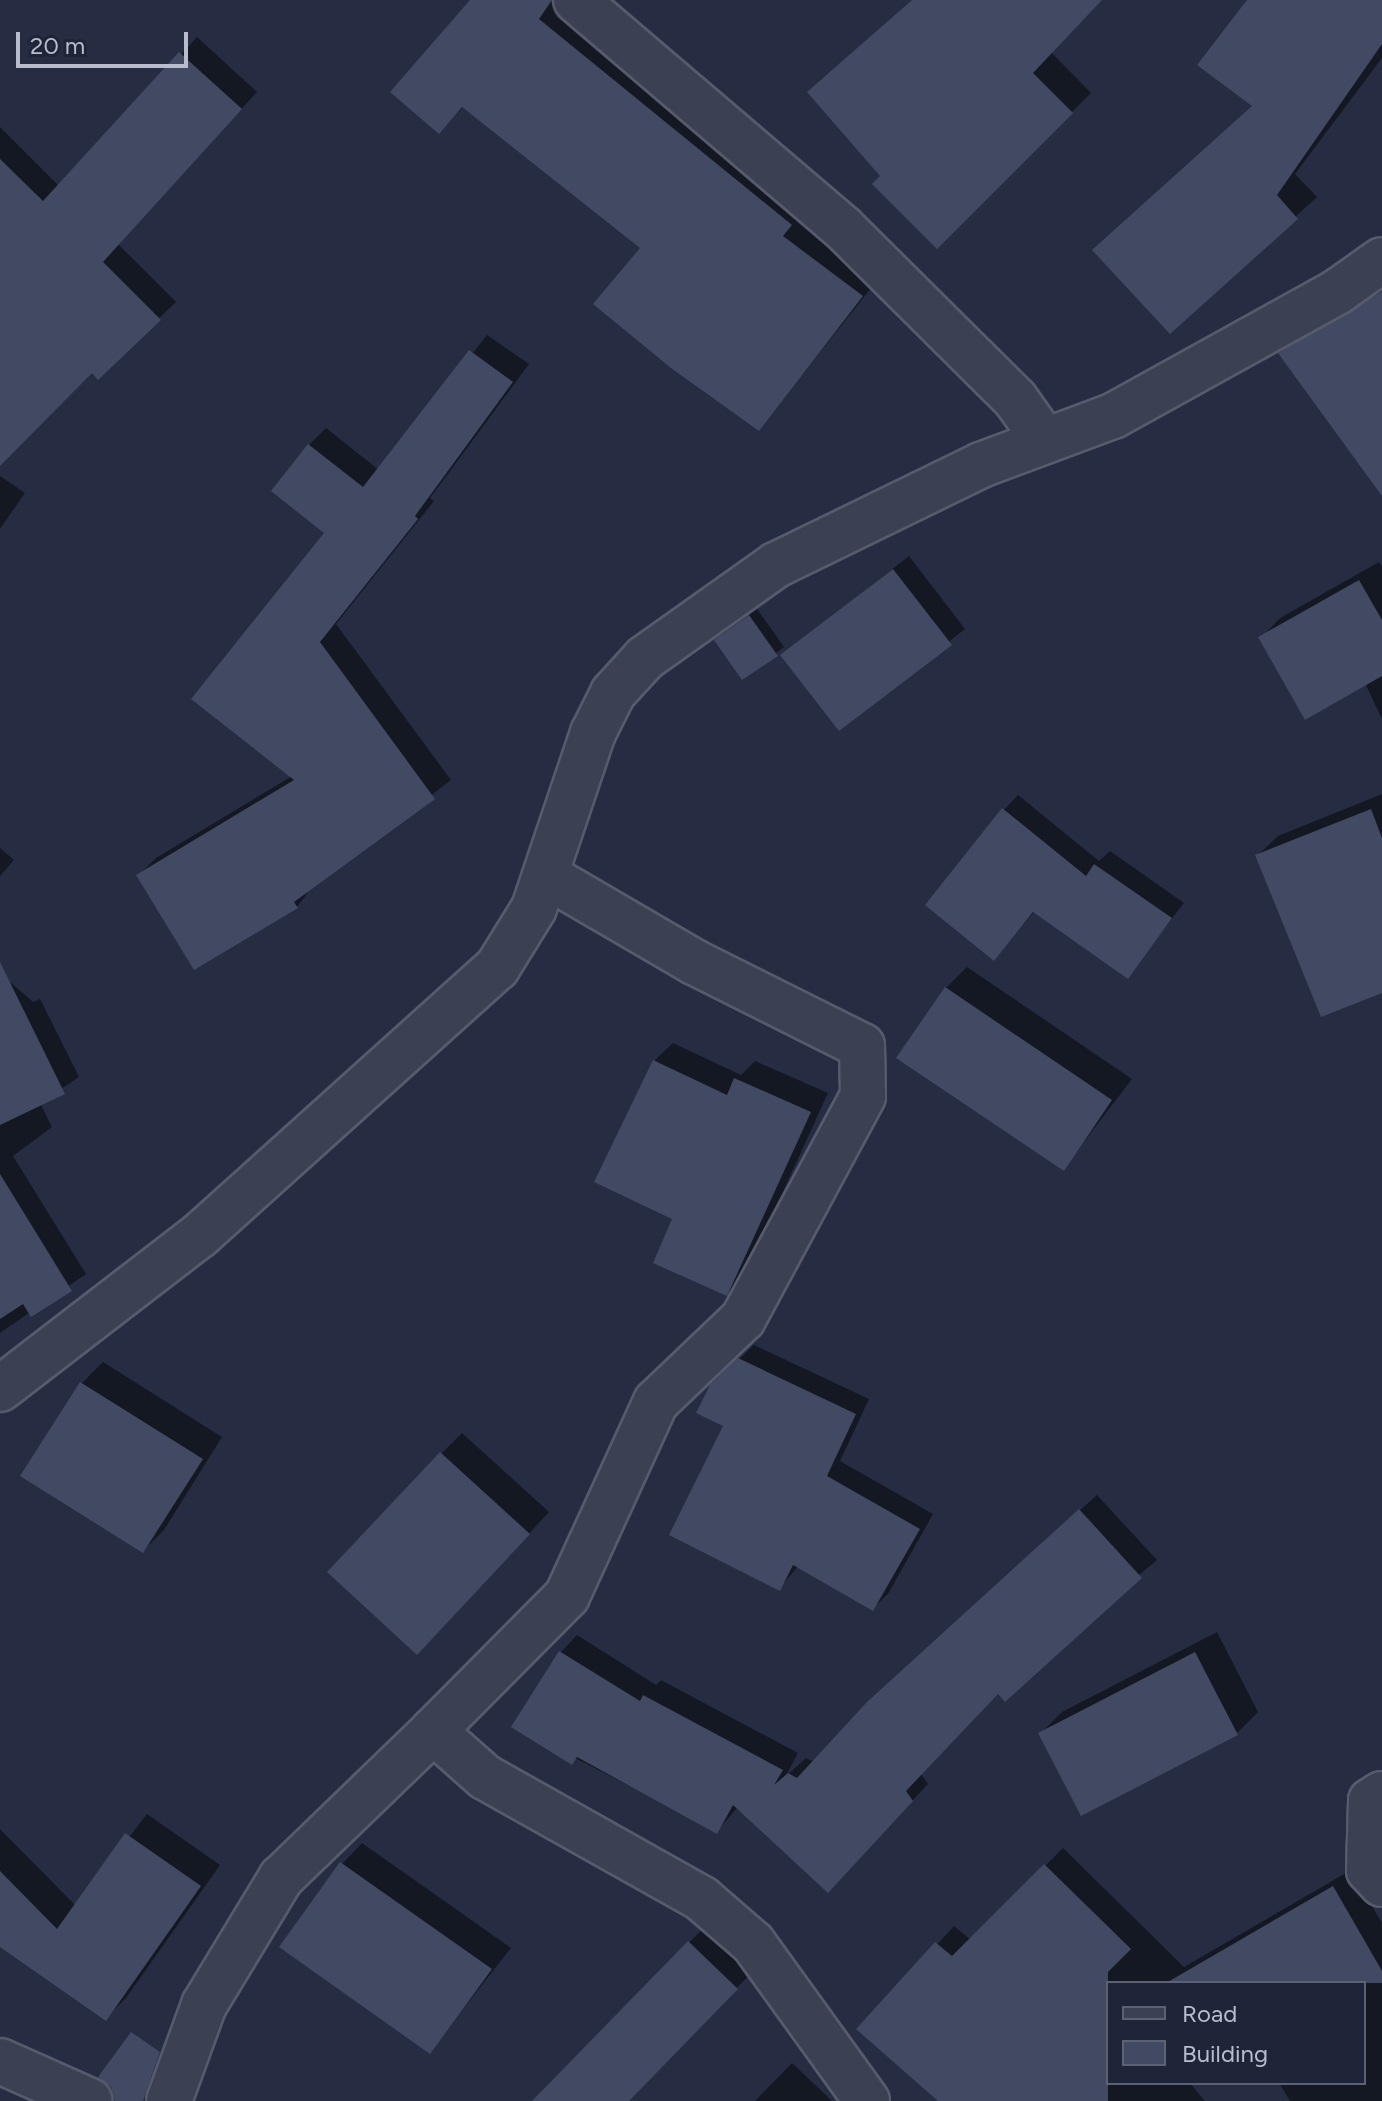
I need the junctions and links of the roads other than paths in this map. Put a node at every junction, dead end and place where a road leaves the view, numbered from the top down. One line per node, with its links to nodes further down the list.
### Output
1 (576, 0): 3 (street)
2 (1382, 260): 3 (street)
3 (1045, 441): 4 (street)
4 (547, 876): 5 (street); 6 (street)
5 (0, 1389)
6 (433, 1731): 11 (street); 12 (street)
7 (1382, 1794): 8 (street)
8 (1382, 1884)
9 (0, 2061): 10 (street)
10 (90, 2101)
11 (169, 2101)
12 (867, 2101)

